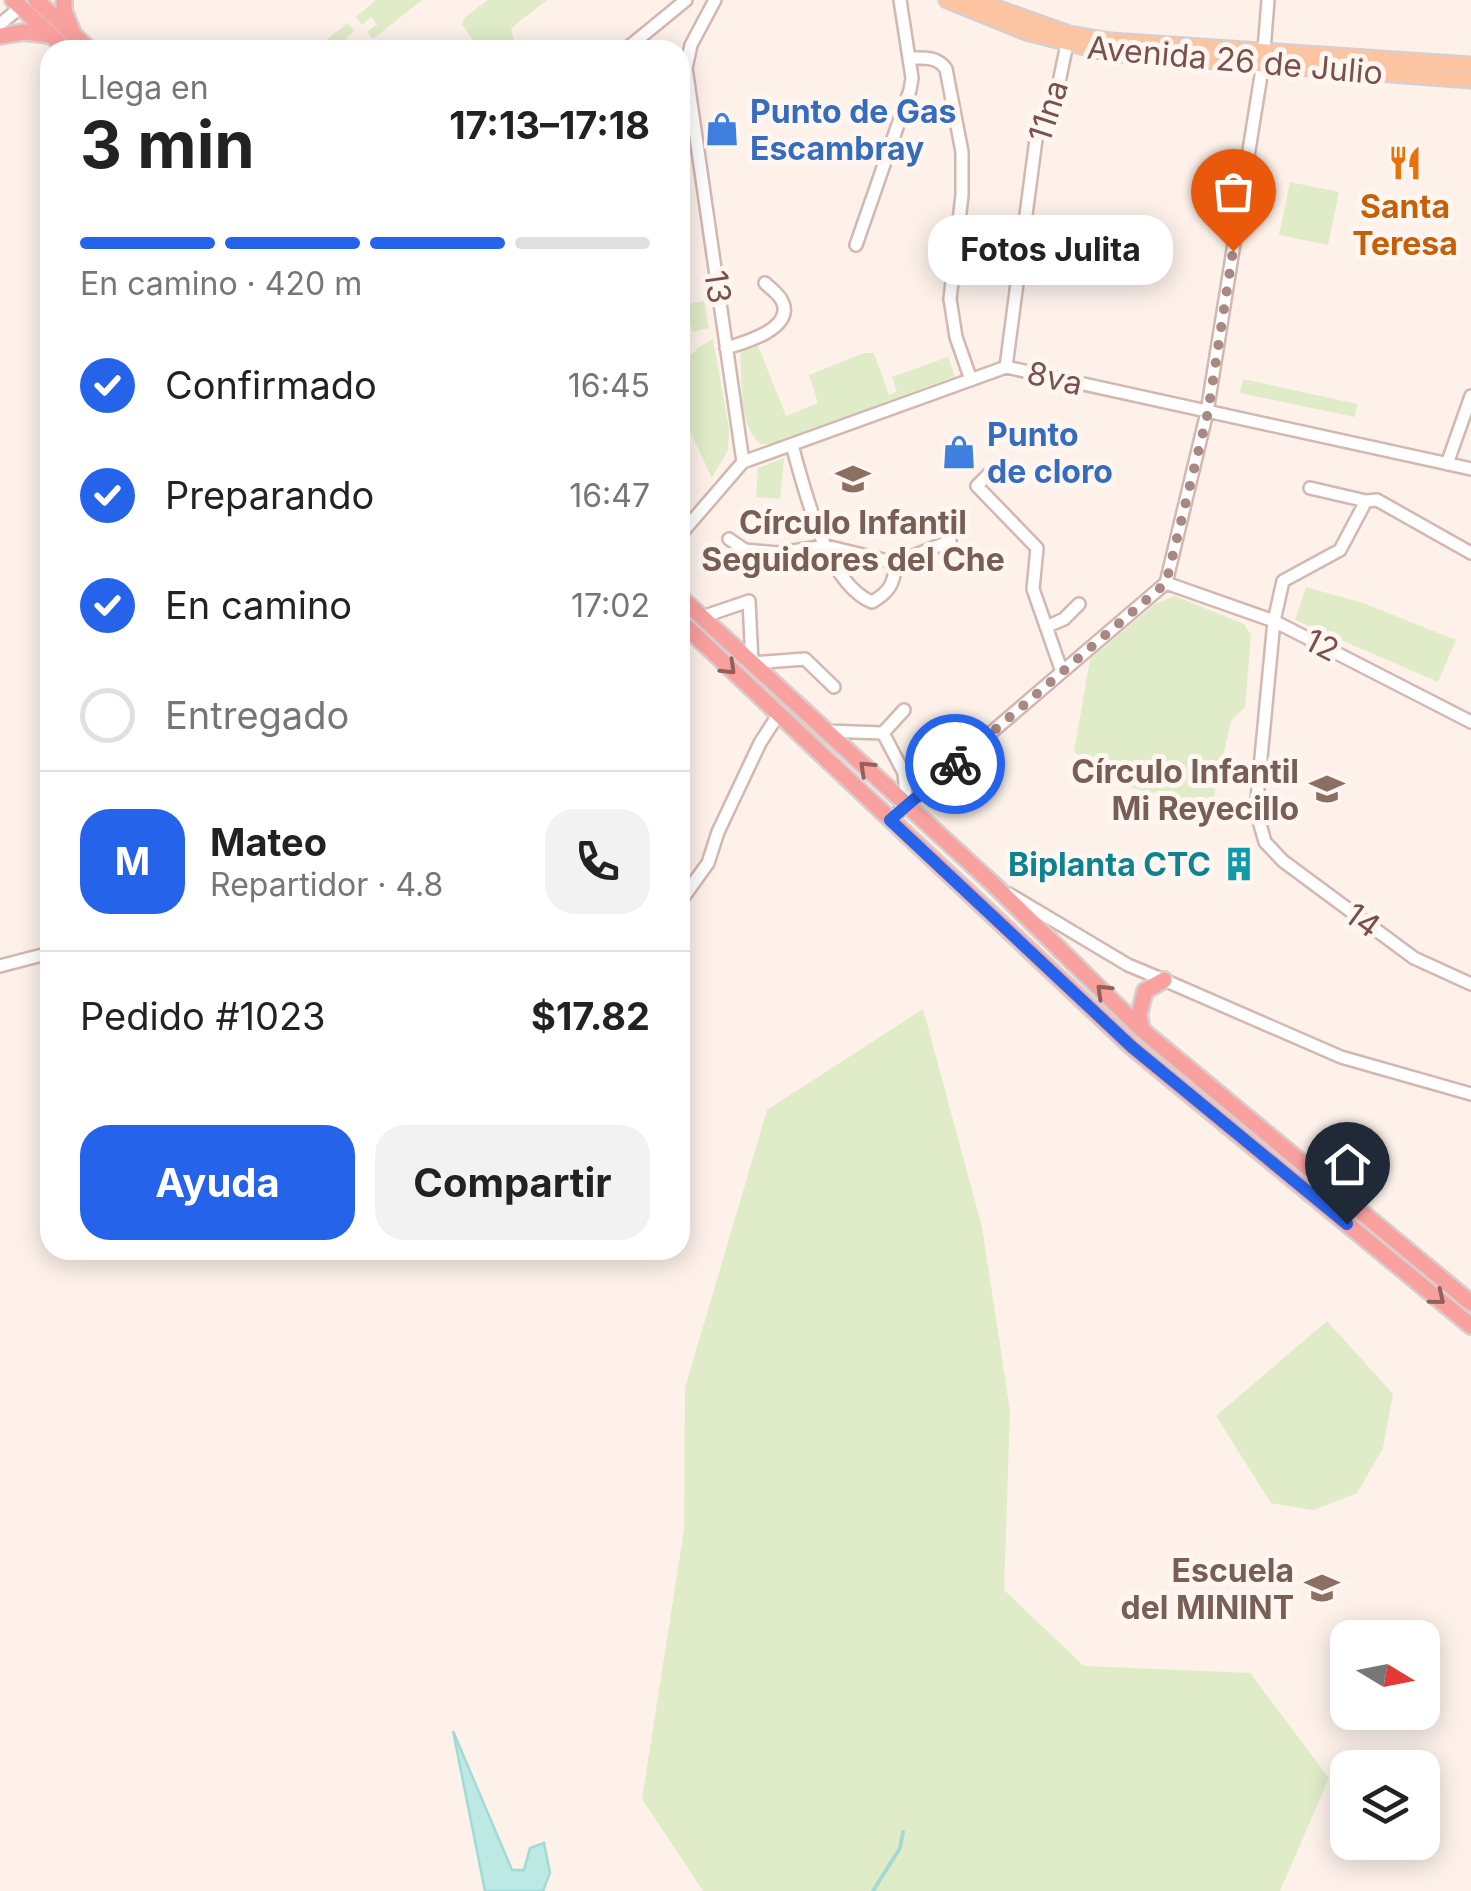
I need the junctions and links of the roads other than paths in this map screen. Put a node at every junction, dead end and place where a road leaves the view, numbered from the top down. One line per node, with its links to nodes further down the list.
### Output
1 (64, 0): 14 (highway)
2 (686, 0): 15 (street)
3 (715, 0): 17 (street, 13)
4 (900, 0): 19 (street)
5 (947, 0): 16 (main road, Avenida 26 de Julio)
6 (974, 0): 16 (main road, Avenida 26 de Julio)
7 (1268, 0): 18 (street)
8 (25, 2): 9 (street); 11 (highway); 13 (highway)
9 (0, 24)
10 (0, 36): 11 (highway)
11 (51, 36): 12 (highway)
12 (64, 40)
13 (68, 40)
14 (70, 40)
15 (637, 40)
16 (1068, 40): 18 (main road, Avenida 26 de Julio); 26 (street, 11na)
17 (690, 50)
18 (1264, 57): 20 (main road, Avenida 26 de Julio); 21 (main road, Avenida 26 de Julio); 29 (street)
19 (909, 58): 23 (street); 27 (street)
20 (1471, 66)
21 (1471, 80)
22 (690, 96): 25 (street, 13)
23 (856, 244)
24 (765, 283): 25 (street)
25 (726, 348): 31 (street, 13)
26 (1006, 367): 27 (street, 8va); 29 (street, 8va)
27 (971, 380): 30 (street, 8va)
28 (1471, 396): 32 (street)
29 (1208, 412): 32 (street, 8va); 43 (street)
30 (792, 445): 31 (street, 8va); 40 (street)
31 (743, 462): 37 (street)
32 (1447, 464): 33 (street, 8va)
33 (1471, 469)
34 (991, 472): 48 (street)
35 (1310, 488): 36 (street)
36 (1366, 501): 41 (street); 47 (street)
37 (690, 523)
38 (729, 539): 40 (street)
39 (950, 541): 42 (street)
40 (826, 546): 42 (street); 42 (street)
41 (1471, 553)
42 (896, 563)
43 (1166, 583): 47 (street, 12); 51 (street)
44 (1078, 604): 48 (street)
45 (690, 606): 46 (highway)
46 (702, 617): 50 (highway); 50 (street)
47 (1274, 620): 55 (street, 12); 65 (street, 14)
48 (1046, 627): 51 (street)
49 (690, 631): 54 (highway, one-way to 54)
50 (752, 663): 52 (street); 56 (highway)
51 (1062, 672): 58 (street)
52 (834, 688)
53 (904, 710): 57 (street)
54 (778, 715): 59 (highway); 61 (street)
55 (1471, 722)
56 (825, 730): 57 (street); 58 (highway, one-way to 56)
57 (883, 734): 58 (street)
58 (907, 805): 59 (street); 60 (highway)
59 (890, 820): 69 (highway, one-way to 69)
60 (992, 883): 64 (street); 66 (highway, one-way to 60)
61 (690, 888)
62 (40, 956): 63 (street)
63 (0, 966)
64 (1164, 980): 66 (highway); 67 (street)
65 (1471, 984)
66 (1142, 1030): 68 (highway)
67 (1471, 1094)
68 (1471, 1303)
69 (1471, 1326)

